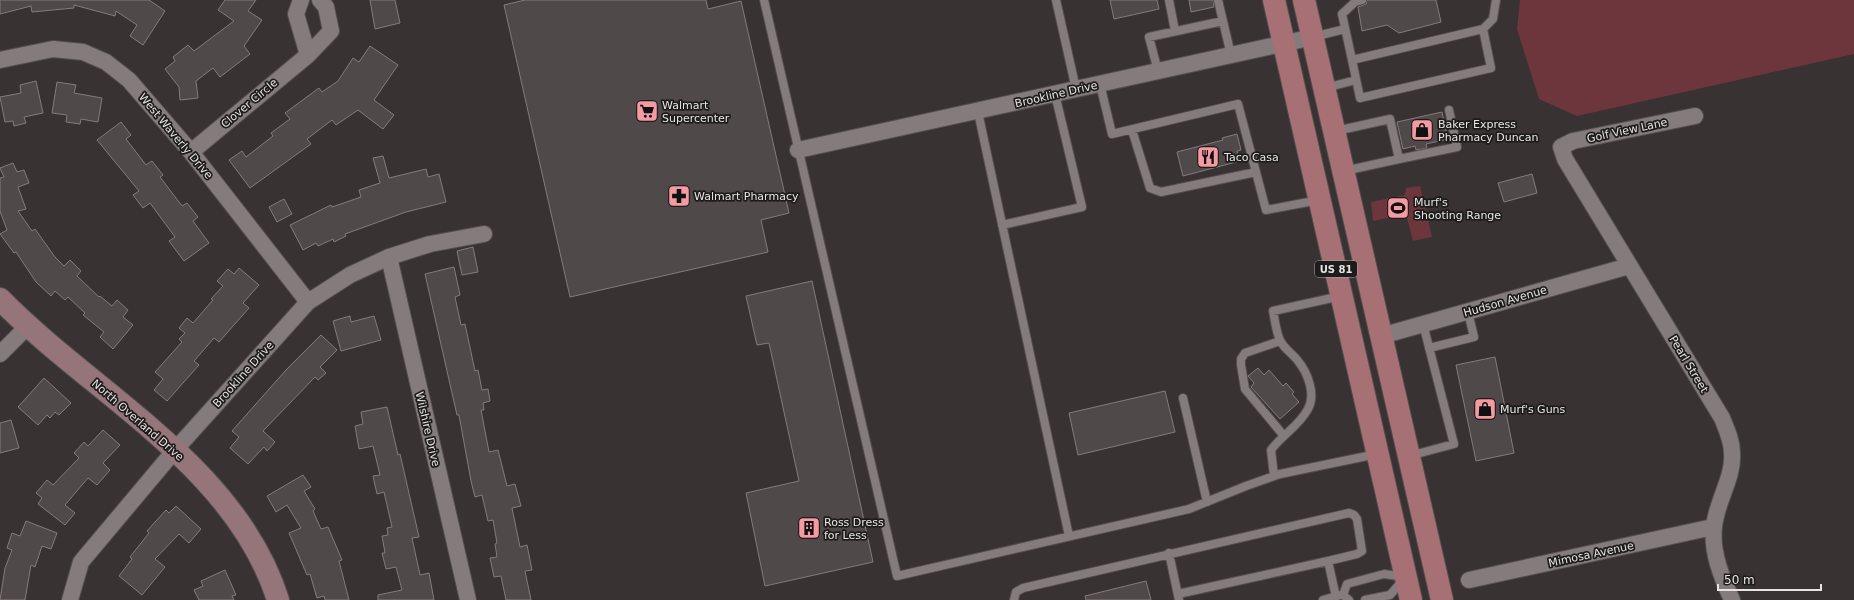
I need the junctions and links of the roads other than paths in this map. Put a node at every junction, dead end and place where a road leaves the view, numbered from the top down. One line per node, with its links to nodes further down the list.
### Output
1 (301, 0): 17 (street)
2 (320, 0): 17 (street, Clover Circle)
3 (764, 0): 33 (lane)
4 (1056, 0): 25 (lane)
5 (1171, 0): 14 (lane)
6 (1218, 0): 11 (lane)
7 (1274, 0): 16 (main road, US 81)
8 (1304, 0): 15 (main road, US 81)
9 (1362, 0): 12 (lane)
10 (1496, 0): 13 (lane)
11 (1223, 21): 14 (lane); 18 (lane)
12 (1345, 29): 15 (lane); 20 (lane)
13 (1482, 29): 20 (lane); 22 (lane)
14 (1176, 31): 21 (lane)
15 (1313, 38): 16 (street, Brookline Drive); 24 (main road, US 81)
16 (1284, 44): 18 (street, Brookline Drive); 38 (main road, US 81)
17 (308, 55): 34 (street, Clover Circle)
18 (1231, 55): 21 (street, Brookline Drive)
19 (0, 60): 34 (street, West Waverly Drive)
20 (1352, 60): 22 (lane)
21 (1158, 71): 23 (street, Brookline Drive)
22 (1356, 80): 24 (lane)
23 (1100, 84): 25 (street, Brookline Drive); 30 (lane)
24 (1325, 88): 31 (main road, US 81)
25 (1076, 89): 26 (street, Brookline Drive)
26 (1055, 94): 28 (street, Brookline Drive); 39 (lane)
27 (1449, 110): 35 (lane)
28 (978, 112): 33 (street, Brookline Drive); 39 (lane)
29 (1695, 116): 32 (street, Golf View Lane)
30 (1132, 130): 37 (lane); 37 (lane)
31 (1335, 131): 35 (lane); 36 (main road, US 81)
32 (1561, 147): 42 (street, Pearl Street)
33 (798, 150): 61 (lane)
34 (191, 152): 45 (street, West Waverly Drive)
35 (1399, 159): 36 (lane)
36 (1343, 171): 49 (main road, US 81)
37 (1256, 172): 38 (lane)
38 (1320, 200): 43 (main road, US 81)
39 (1002, 225): 61 (lane)
40 (484, 234): 41 (street, Brookline Drive)
41 (389, 257): 45 (street, Brookline Drive); 71 (street, Wilshire Drive)
42 (1629, 266): 46 (street, Hudson Avenue); 60 (street, Pearl Street)
43 (1342, 295): 50 (lane); 56 (main road, US 81)
44 (0, 299): 48 (street, North Overland Drive)
45 (308, 302): 55 (street, Brookline Drive)
46 (1468, 312): 47 (street, Hudson Avenue); 51 (lane)
47 (1423, 324): 49 (street, Hudson Avenue); 51 (lane)
48 (27, 327): 52 (street); 55 (street, North Overland Drive)
49 (1381, 336): 57 (main road, US 81)
50 (1280, 341): 54 (lane); 54 (lane)
51 (1429, 348): 57 (lane)
52 (0, 354)
53 (1183, 398): 59 (lane)
54 (1284, 436): 58 (lane)
55 (175, 450): 69 (street, Brookline Drive); 70 (street, North Overland Drive)
56 (1378, 454): 58 (lane); 65 (main road, US 81)
57 (1409, 457): 64 (main road, US 81)
58 (1274, 476): 59 (lane)
59 (1207, 502): 61 (lane)
60 (1714, 528): 66 (street, Mimosa Avenue); 77 (street, Pearl Street)
61 (1069, 536)
62 (1168, 553): 63 (lane); 67 (lane); 72 (lane)
63 (1328, 561): 67 (lane); 68 (lane)
64 (1435, 570): 65 (main road); 76 (main road, US 81)
65 (1406, 577): 68 (lane); 74 (lane); 75 (main road, US 81)
66 (1469, 580)
67 (1178, 597)
68 (1343, 597): 73 (lane)
69 (70, 600)
70 (278, 600)
71 (468, 600)
72 (1014, 600)
73 (1323, 600)
74 (1365, 600)
75 (1411, 600)
76 (1442, 600)
77 (1732, 600)

